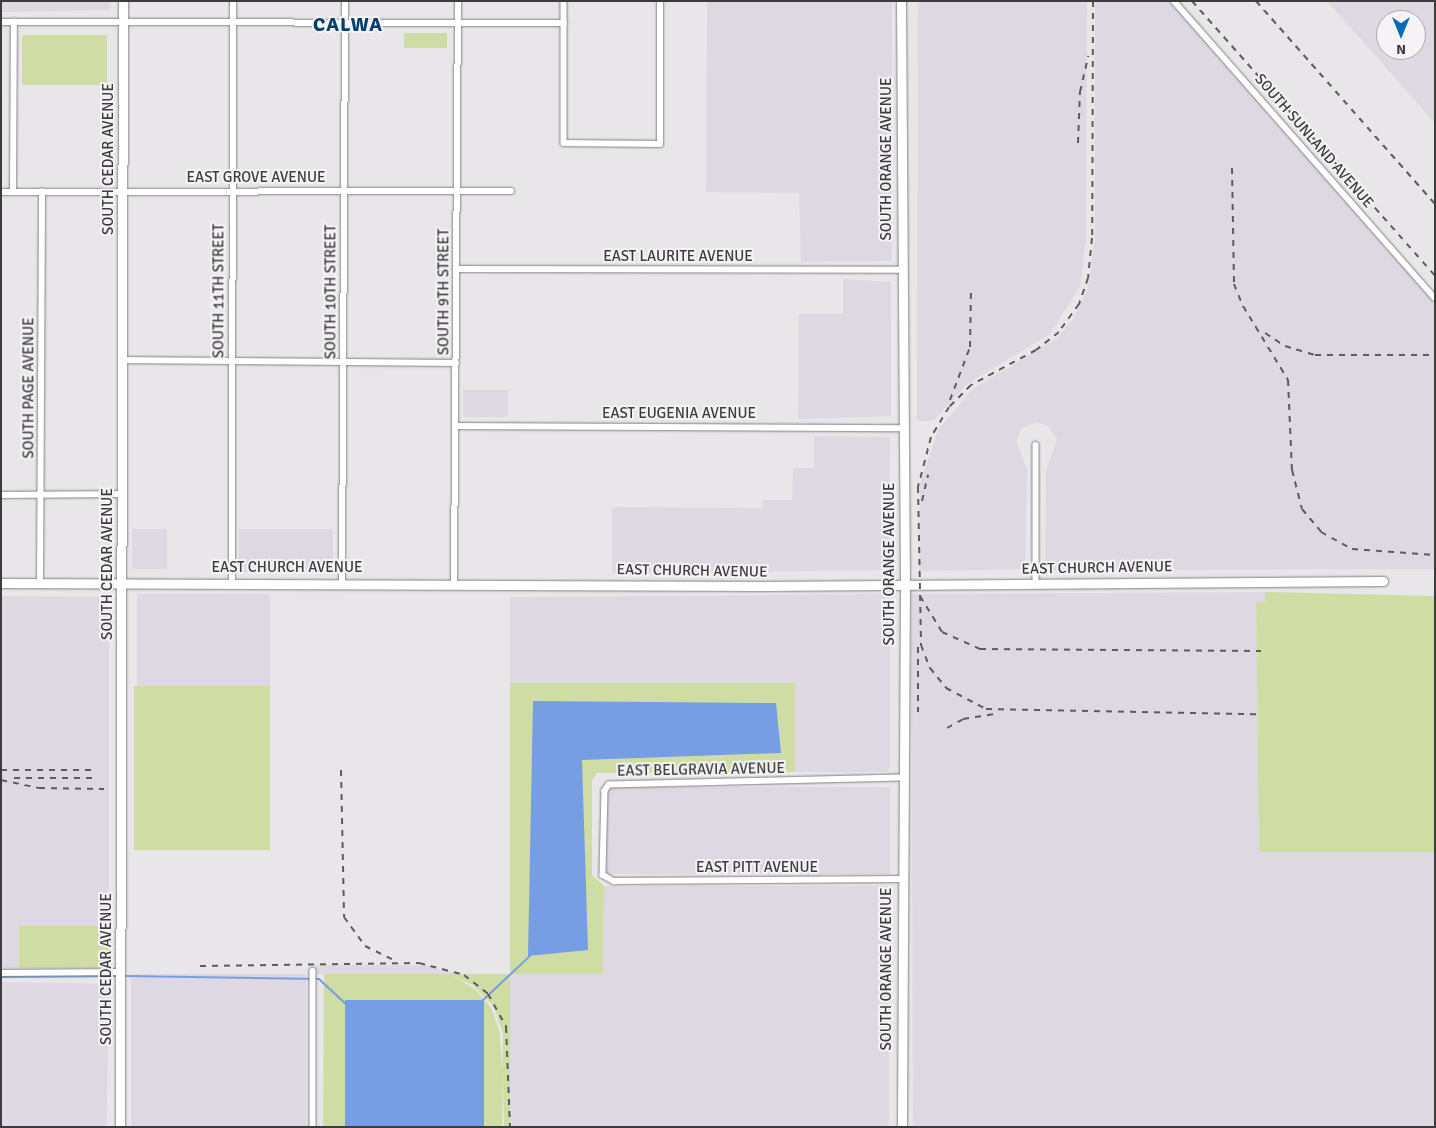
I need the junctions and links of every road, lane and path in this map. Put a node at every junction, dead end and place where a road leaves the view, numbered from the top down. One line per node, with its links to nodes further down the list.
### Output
1 (123, 1): 11 (main road, SOUTH CEDAR AVENUE)
2 (233, 1): 12 (street, SOUTH 11TH STREET)
3 (346, 1): 14 (street, SOUTH 10TH STREET)
4 (458, 1): 13 (street, SOUTH 9TH STREET)
5 (564, 1): 15 (street)
6 (660, 1): 15 (street)
7 (901, 1): 25 (main road, SOUTH ORANGE AVENUE)
8 (1174, 1): 26 (street, SOUTH SUNLAND AVENUE)
9 (1, 22): 10 (street)
10 (14, 22): 11 (street); 19 (street)
11 (123, 22): 12 (street); 21 (main road, SOUTH CEDAR AVENUE)
12 (233, 22): 14 (street); 16 (street, SOUTH 11TH STREET)
13 (458, 22): 14 (street); 15 (street); 22 (street, SOUTH 9TH STREET)
14 (346, 23): 17 (street, SOUTH 10TH STREET)
15 (564, 23)
16 (230, 190): 17 (street, EAST GROVE AVENUE); 21 (street, EAST GROVE AVENUE); 28 (street, SOUTH 11TH STREET)
17 (343, 190): 22 (street, EAST GROVE AVENUE); 30 (street, SOUTH 10TH STREET)
18 (1, 192): 19 (street, EAST GROVE AVENUE)
19 (13, 192): 20 (street, EAST GROVE AVENUE)
20 (42, 192): 21 (street, EAST GROVE AVENUE); 36 (street, SOUTH PAGE AVENUE)
21 (123, 192): 27 (main road, SOUTH CEDAR AVENUE)
22 (457, 192): 23 (street, EAST GROVE AVENUE); 24 (street, SOUTH 9TH STREET)
23 (511, 192)
24 (456, 269): 25 (street, EAST LAURITE AVENUE); 29 (street, SOUTH 9TH STREET)
25 (901, 270): 32 (main road, SOUTH ORANGE AVENUE)
26 (1435, 298)
27 (121, 360): 28 (street); 34 (main road, SOUTH CEDAR AVENUE)
28 (232, 362): 30 (street); 37 (street, SOUTH 11TH STREET)
29 (456, 363): 30 (street); 31 (street, SOUTH 9TH STREET)
30 (344, 364): 43 (street, SOUTH 10TH STREET)
31 (456, 426): 32 (street, EAST EUGENIA AVENUE); 39 (street, SOUTH 9TH STREET)
32 (903, 428): 45 (main road, SOUTH ORANGE AVENUE)
33 (1036, 445): 40 (street)
34 (122, 494): 36 (street); 44 (main road, SOUTH CEDAR AVENUE)
35 (1, 495): 36 (street)
36 (42, 495): 42 (street, SOUTH PAGE AVENUE)
37 (232, 581): 43 (main road, EAST CHURCH AVENUE); 44 (main road, EAST CHURCH AVENUE)
38 (1383, 581): 40 (main road, EAST CHURCH AVENUE)
39 (454, 582): 43 (main road, EAST CHURCH AVENUE); 45 (main road, EAST CHURCH AVENUE)
40 (1036, 582): 45 (main road, EAST CHURCH AVENUE)
41 (1, 583): 42 (main road, EAST CHURCH AVENUE)
42 (40, 583): 44 (main road, EAST CHURCH AVENUE)
43 (342, 583)
44 (121, 584): 49 (main road, SOUTH CEDAR AVENUE)
45 (905, 584): 46 (main road, SOUTH ORANGE AVENUE)
46 (900, 778): 47 (main road, SOUTH ORANGE AVENUE); 48 (street, EAST BELGRAVIA AVENUE)
47 (901, 879): 48 (street, EAST PITT AVENUE); 54 (main road, SOUTH ORANGE AVENUE)
48 (614, 881)
49 (120, 972): 51 (street); 52 (main road, SOUTH CEDAR AVENUE)
50 (313, 972): 53 (street)
51 (1, 973)
52 (120, 1127)
53 (313, 1127)
54 (902, 1127)

